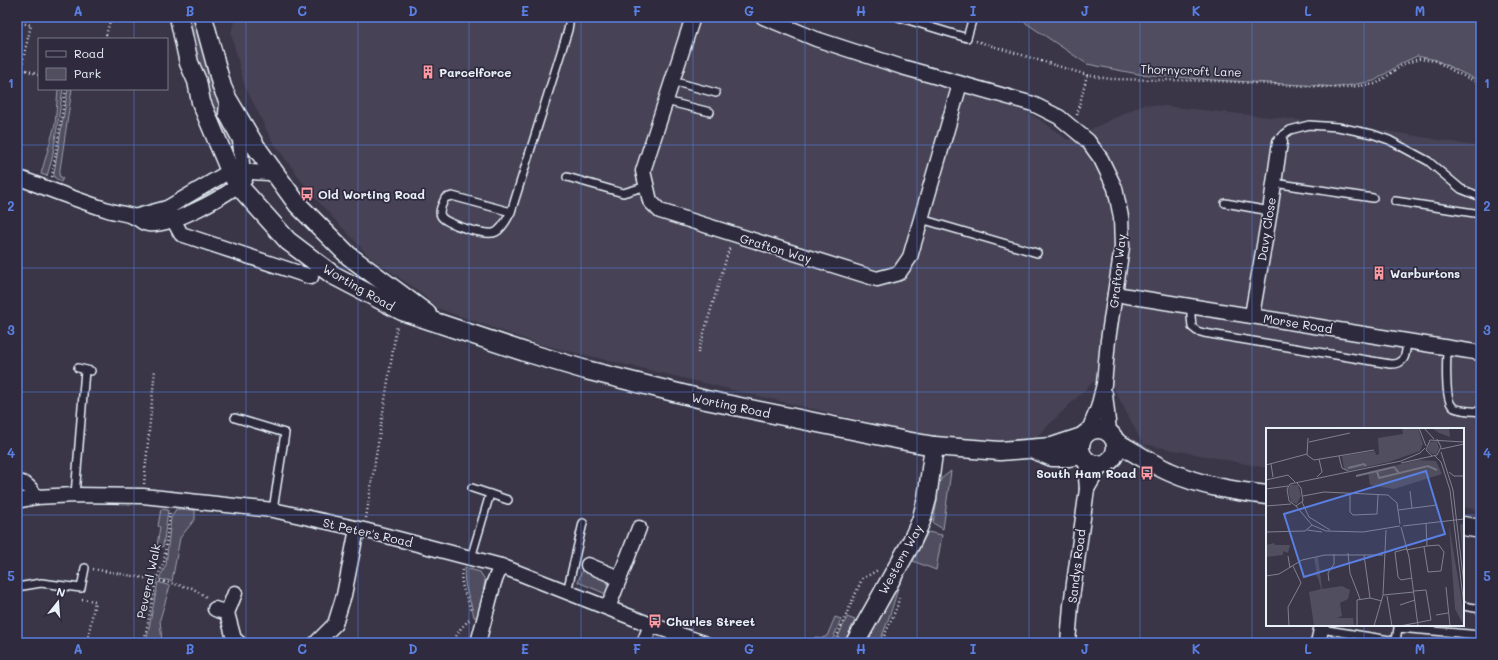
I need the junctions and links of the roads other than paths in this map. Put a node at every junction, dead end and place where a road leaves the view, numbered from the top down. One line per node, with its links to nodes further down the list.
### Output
1 (179, 17): 16 (street, Worting Road)
2 (203, 17): 11 (street, Worting Road)
3 (570, 17): 26 (lane)
4 (692, 17): 8 (street, Grafton Way)
5 (763, 17): 9 (street, Grafton Way)
6 (898, 17): 7 (lane)
7 (973, 17)
8 (672, 82): 10 (lane); 12 (street, Grafton Way)
9 (960, 84): 29 (street, Grafton Way); 32 (street, Grafton Way)
10 (716, 93)
11 (227, 98): 15 (street, Worting Road); 16 (street, Worting Road)
12 (666, 101): 13 (lane); 20 (street, Grafton Way)
13 (710, 112)
14 (1280, 142): 19 (street, Davy Close); 21 (lane)
15 (276, 175): 16 (street); 35 (street, Worting Road)
16 (237, 176): 27 (street); 35 (street, Worting Road)
17 (17, 177): 27 (street)
18 (567, 178): 20 (lane)
19 (1274, 183): 22 (lane); 25 (street, Davy Close)
20 (646, 186): 29 (street, Grafton Way)
21 (1481, 197)
22 (1373, 198)
23 (1395, 201): 28 (lane)
24 (1225, 203): 25 (lane)
25 (1270, 211): 34 (street, Davy Close)
26 (511, 212): 26 (lane)
27 (169, 214): 31 (street)
28 (1481, 214)
29 (921, 219): 30 (lane)
30 (1037, 253)
31 (311, 277)
32 (1115, 294): 33 (street, Morse Road); 40 (street, Grafton Way)
33 (1191, 306): 34 (street, Morse Road); 36 (lane)
34 (1252, 315): 36 (street, Morse Road)
35 (438, 322): 45 (street, Worting Road)
36 (1407, 340): 37 (street, Morse Road)
37 (1447, 347): 38 (street, Morse Road); 41 (lane)
38 (1481, 353)
39 (85, 370): 52 (lane)
40 (1104, 384): 43 (street, Grafton Way); 44 (street, Grafton Way)
41 (1481, 412)
42 (235, 418): 57 (lane)
43 (1086, 434): 44 (street); 46 (street, Worting Road); 47 (street)
44 (1112, 437): 47 (street); 48 (street)
45 (934, 446): 46 (street, Worting Road); 80 (street, Western Way)
46 (1031, 448): 47 (street)
47 (1095, 461): 48 (street); 81 (street, Sandys Road)
48 (1169, 472): 53 (street)
49 (17, 482): 54 (street)
50 (472, 488): 51 (lane)
51 (490, 494): 55 (lane); 61 (lane)
52 (76, 495): 54 (street, St Peter's Road); 57 (street, St Peter's Road)
53 (1266, 495)
54 (36, 497): 56 (street, St Peter's Road)
55 (508, 500)
56 (17, 501)
57 (273, 510): 60 (street, St Peter's Road)
58 (583, 523): 67 (lane)
59 (640, 528): 65 (street)
60 (361, 530): 61 (street, St Peter's Road); 76 (street)
61 (466, 556): 62 (street, St Peter's Road)
62 (501, 566): 67 (street, St Peter's Road); 77 (street)
63 (588, 566): 65 (street)
64 (85, 568): 66 (lane)
65 (619, 578): 70 (street)
66 (17, 587)
67 (567, 592): 70 (street, St Peter's Road)
68 (235, 593): 75 (street)
69 (1464, 606): 71 (lane)
70 (608, 608): 72 (street, St Peter's Road)
71 (1481, 609)
72 (651, 625): 78 (street); 79 (street, St Peter's Road)
73 (1320, 632): 74 (lane)
74 (1481, 635)
75 (239, 643)
76 (316, 643)
77 (478, 643)
78 (644, 643)
79 (704, 643)
80 (854, 643)
81 (1068, 643)

